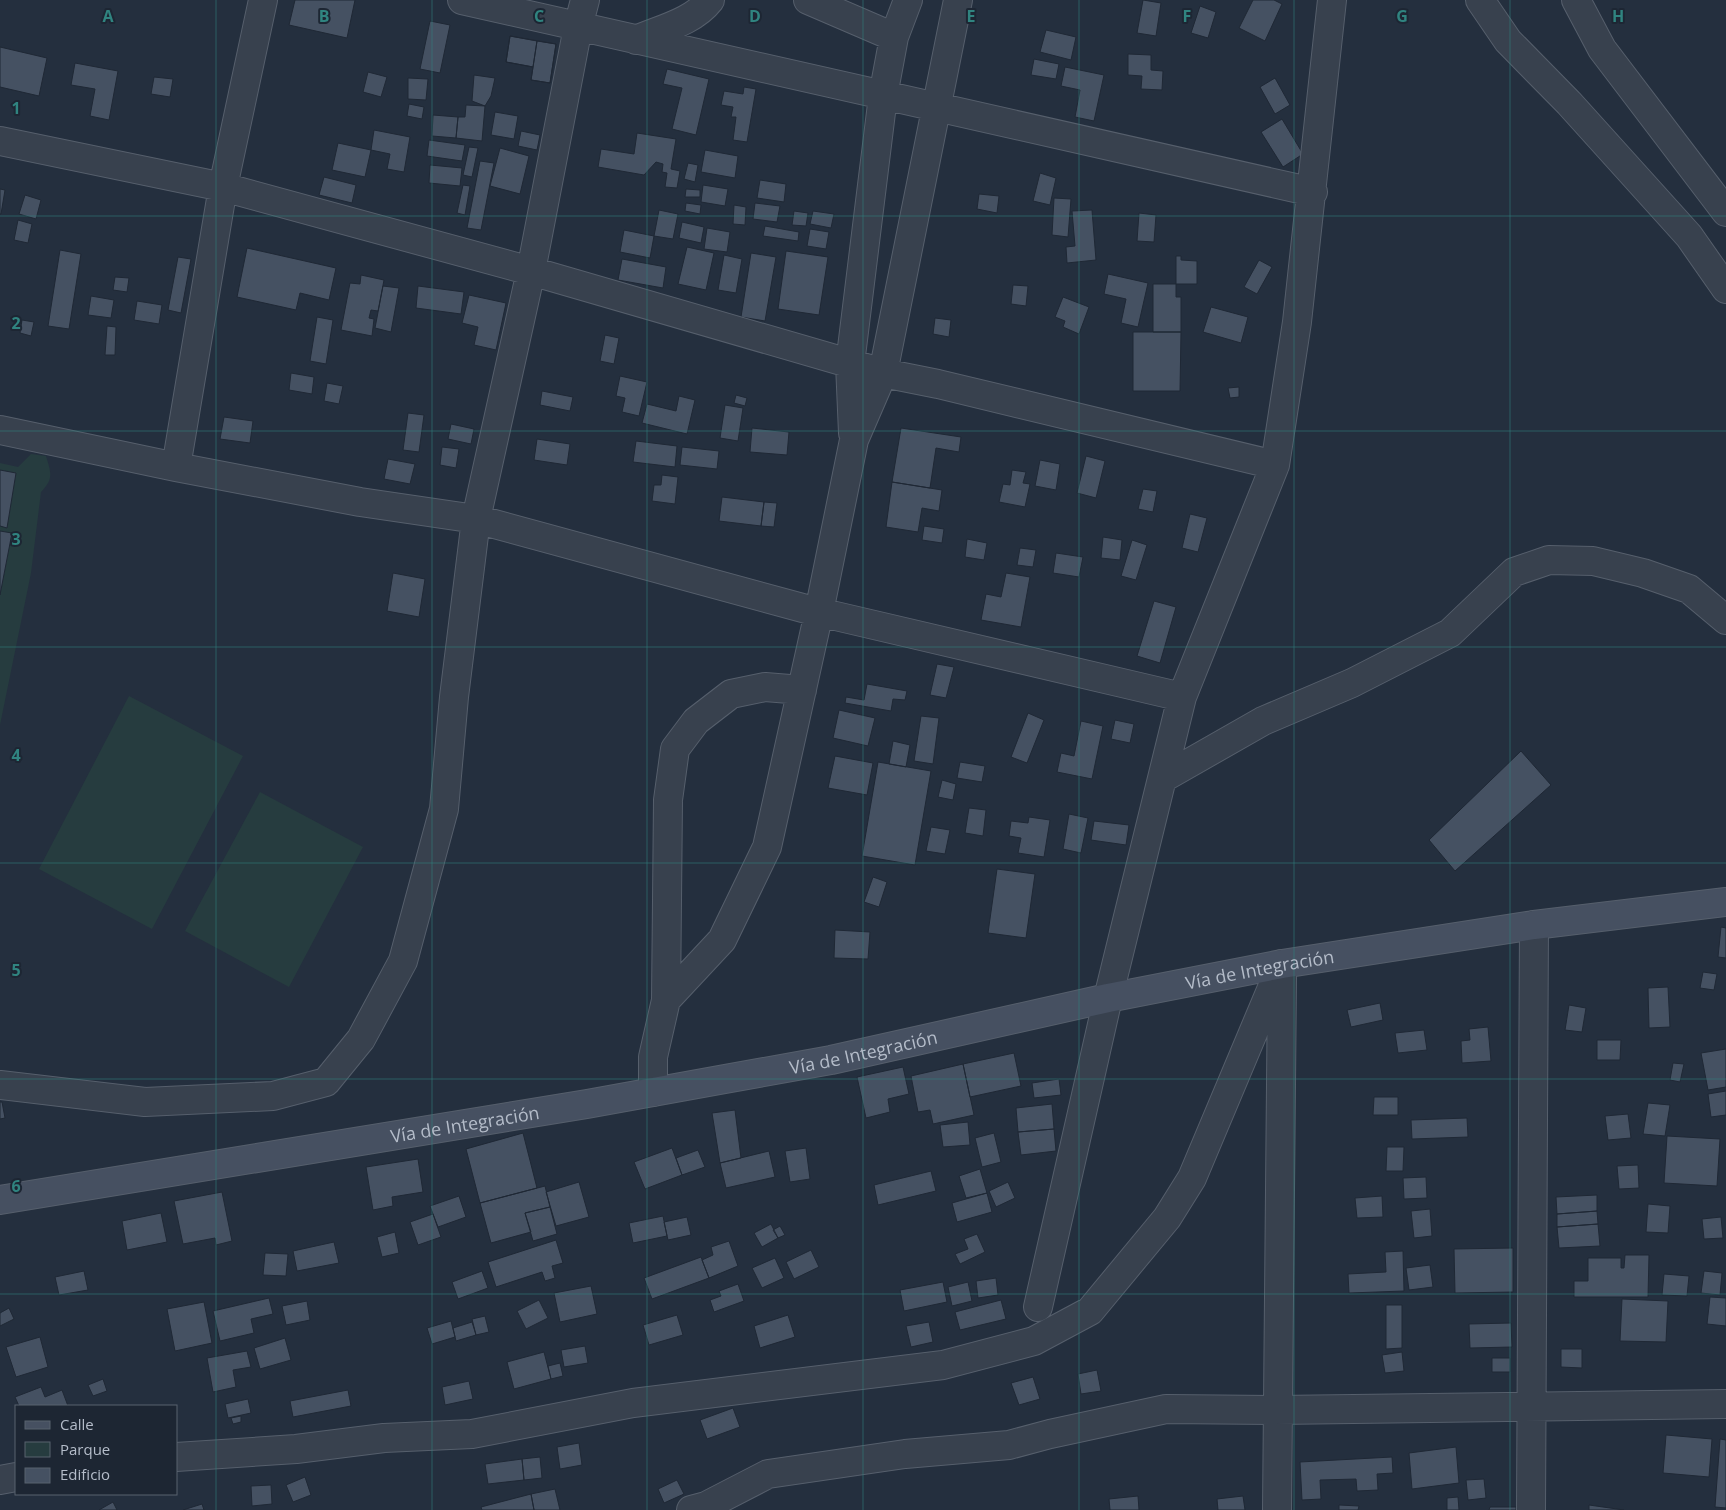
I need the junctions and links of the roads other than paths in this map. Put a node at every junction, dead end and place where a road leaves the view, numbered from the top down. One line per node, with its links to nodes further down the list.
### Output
1 (262, 0): 17 (street)
2 (462, 0): 11 (street)
3 (585, 0): 11 (street)
4 (710, 0): 13 (street)
5 (808, 0): 12 (street)
6 (908, 0): 12 (street)
7 (958, 0): 15 (street)
8 (1480, 0): 21 (street)
9 (1576, 0): 19 (street)
10 (1327, 2): 18 (street)
11 (578, 27): 13 (street); 20 (street)
12 (894, 36): 14 (street)
13 (636, 40): 14 (street)
14 (884, 96): 15 (street); 22 (street)
15 (937, 108): 18 (street); 23 (street)
16 (0, 141): 17 (street)
17 (223, 187): 20 (street); 27 (street)
18 (1313, 192): 26 (street)
19 (1726, 212)
20 (531, 270): 22 (street); 28 (street)
21 (1726, 289)
22 (850, 364): 23 (street); 25 (street)
23 (883, 373): 25 (street); 26 (street)
24 (0, 430): 27 (street)
25 (854, 440): 29 (street)
26 (1275, 465): 32 (street)
27 (176, 467): 28 (street)
28 (476, 519): 29 (street); 39 (street)
29 (819, 612): 31 (street); 32 (street)
30 (1726, 620): 33 (street)
31 (802, 690): 38 (street); 38 (street)
32 (1182, 697): 33 (street)
33 (1163, 778): 37 (street)
34 (1726, 902): 35 (main road, Vía de Integración)
35 (1534, 924): 36 (main road, Vía de Integración); 44 (street)
36 (1282, 964): 37 (main road, Vía de Integración); 45 (street); 46 (street)
37 (1108, 998): 40 (main road, Vía de Integración); 42 (street)
38 (666, 1000): 40 (street)
39 (0, 1085)
40 (653, 1092): 41 (main road, Vía de Integración)
41 (0, 1200)
42 (1038, 1307)
43 (1726, 1404): 44 (street)
44 (1530, 1406): 45 (street); 51 (street)
45 (1277, 1410): 49 (street); 50 (street)
46 (178, 1457)
47 (15, 1477): 48 (street)
48 (0, 1480)
49 (691, 1510)
50 (1276, 1510)
51 (1531, 1510)

